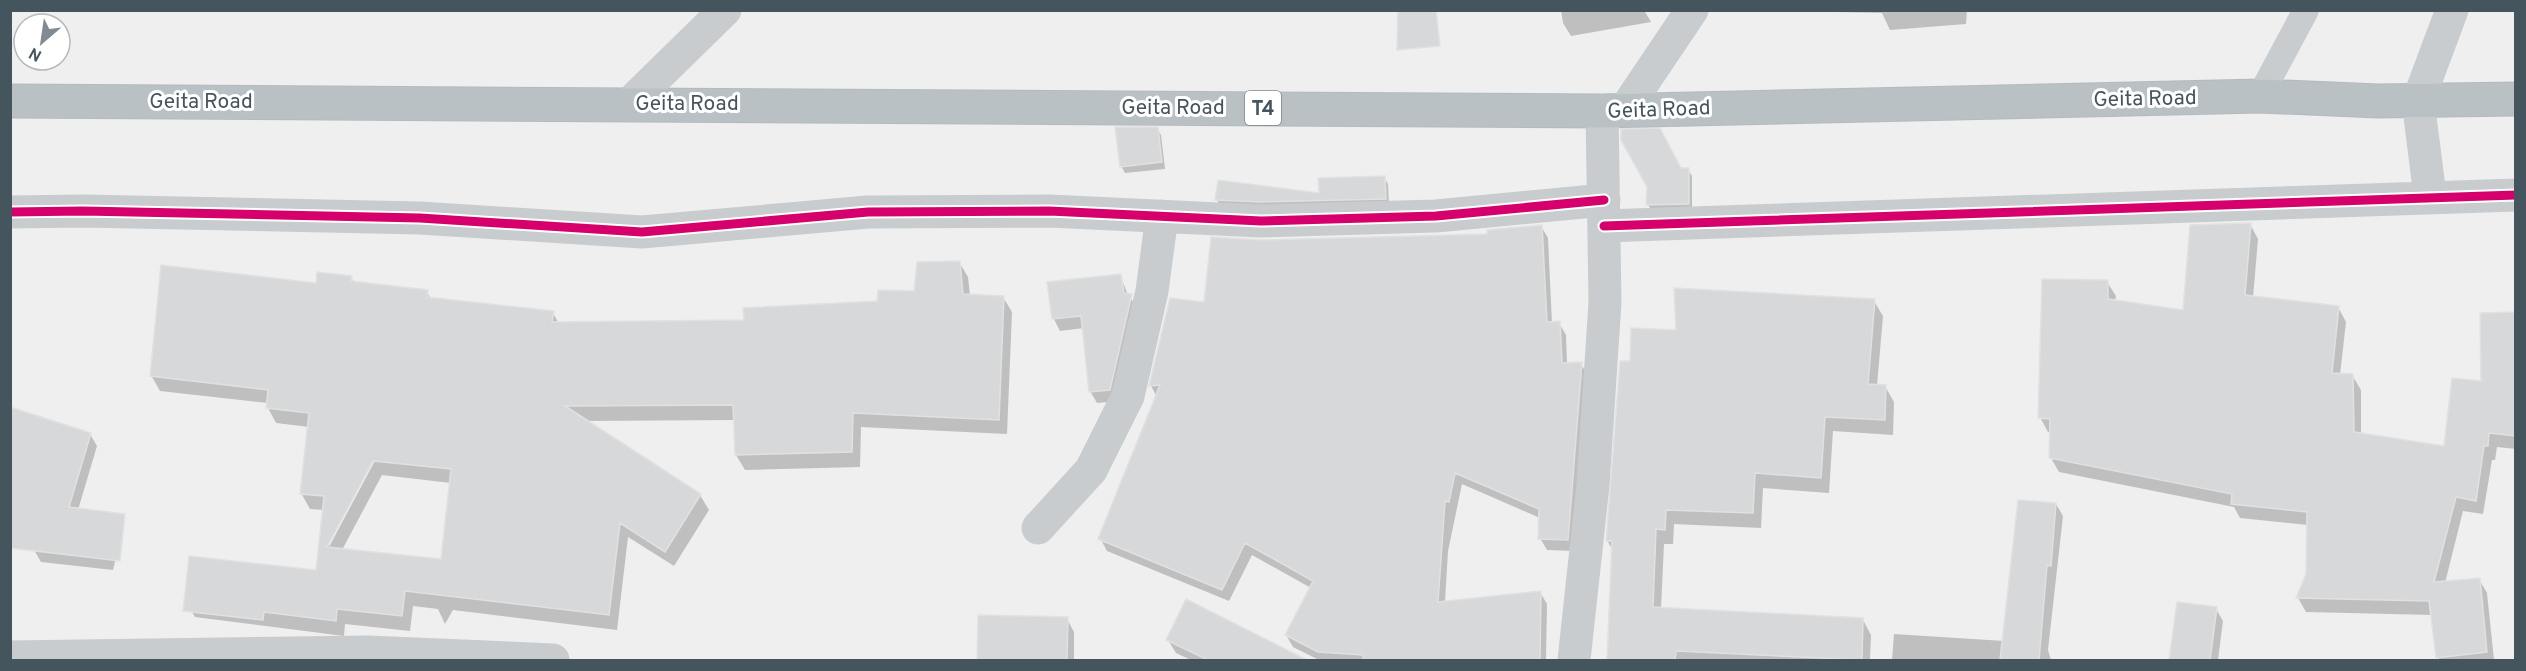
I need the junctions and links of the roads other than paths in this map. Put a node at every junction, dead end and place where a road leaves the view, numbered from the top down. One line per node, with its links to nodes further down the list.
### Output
1 (725, 10): 9 (street)
2 (1692, 10): 10 (street)
3 (2306, 10): 5 (lane)
4 (2452, 10): 8 (street)
5 (2260, 96): 8 (highway, Geita Road / T4); 10 (highway, Geita Road / T4)
6 (2516, 99): 8 (highway, Geita Road / T4)
7 (10, 101): 9 (highway, Geita Road / T4)
8 (2418, 101): 12 (street)
9 (630, 103): 10 (highway, Geita Road / T4)
10 (1614, 110): 14 (street)
11 (2516, 195): 12 (street)
12 (2430, 196): 14 (street)
13 (10, 212): 15 (street)
14 (1604, 213): 15 (street); 19 (street)
15 (1162, 216): 16 (street)
16 (1038, 528)
17 (10, 657): 18 (street)
18 (553, 660)
19 (1574, 660)

